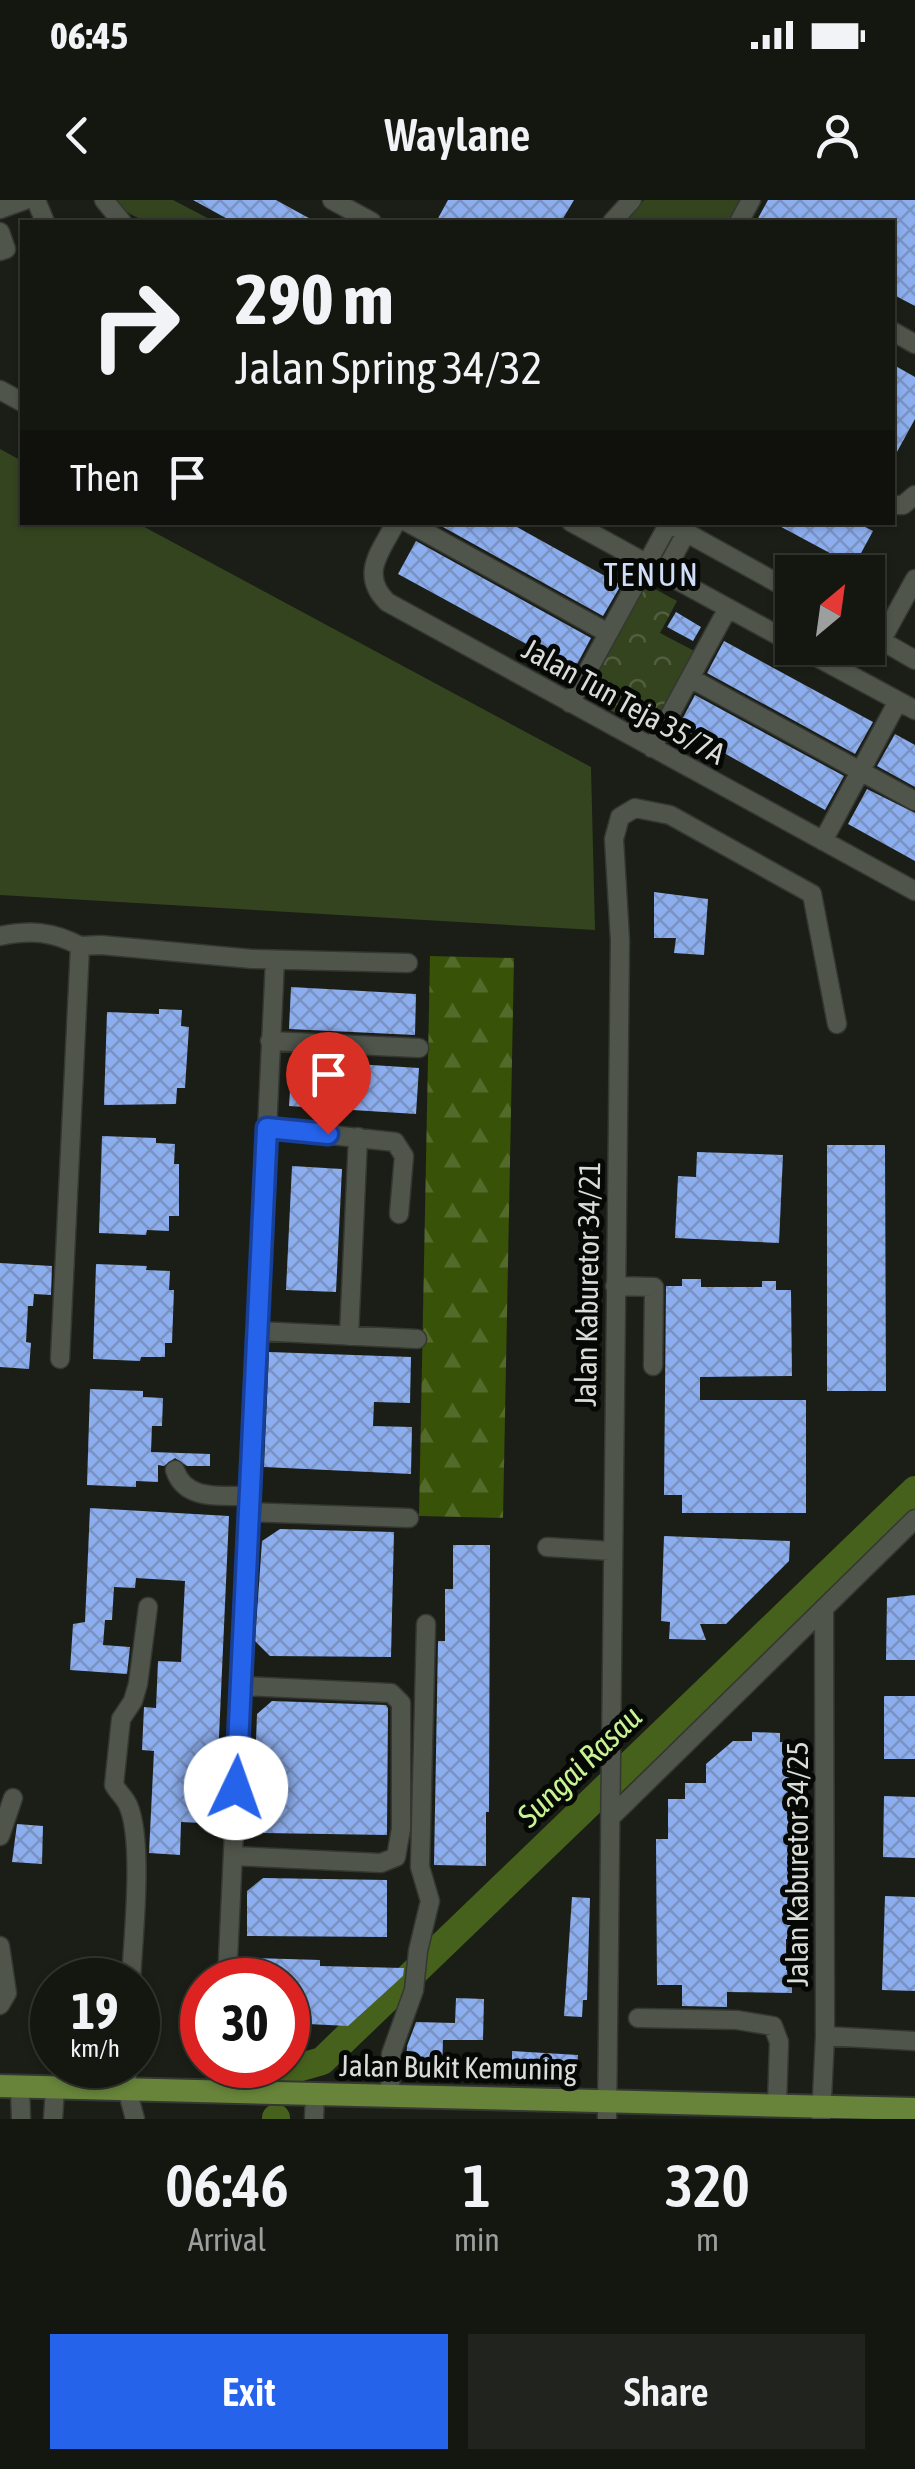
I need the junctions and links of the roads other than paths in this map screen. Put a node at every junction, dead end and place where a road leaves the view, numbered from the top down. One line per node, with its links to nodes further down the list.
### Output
1 (26, 200): 5 (street)
2 (104, 200): 6 (street)
3 (632, 200): 8 (street)
4 (344, 203): 7 (street)
5 (0, 209)
6 (120, 220)
7 (369, 220)
8 (614, 220)
9 (394, 525): 25 (street, Jalan Tun Teja 35/7A)
10 (412, 525): 19 (street)
11 (576, 525): 13 (street)
12 (674, 526): 13 (street); 14 (street); 16 (street)
13 (646, 564): 14 (street); 19 (street)
14 (664, 573): 17 (street)
15 (915, 579): 18 (street)
16 (775, 582)
17 (728, 608): 20 (street); 24 (street)
18 (885, 621)
19 (608, 632): 25 (street)
20 (775, 634)
21 (885, 643): 22 (street)
22 (915, 660)
23 (831, 665): 26 (street)
24 (690, 678): 27 (street); 28 (street)
25 (570, 702): 27 (street, Jalan Tun Teja 35/7A)
26 (907, 706): 28 (street)
27 (652, 748): 30 (street, Jalan Tun Teja 35/7A)
28 (861, 771): 29 (street); 30 (street)
29 (915, 800)
30 (823, 841): 31 (street, Jalan Tun Teja 35/7A)
31 (915, 892)
32 (0, 936): 33 (street)
33 (80, 946): 34 (street); 46 (street)
34 (275, 960): 35 (street); 37 (street)
35 (408, 963)
36 (837, 1024): 42 (street, Jalan Kaburetor 34/21)
37 (270, 1040): 38 (street); 39 (street)
38 (419, 1048)
39 (267, 1128): 40 (street); 43 (street)
40 (358, 1138): 41 (street); 44 (street)
41 (399, 1214)
42 (615, 1286): 47 (street); 53 (street, Jalan Kaburetor 34/21)
43 (258, 1332): 44 (street); 49 (street)
44 (349, 1336): 45 (street)
45 (416, 1339)
46 (60, 1360)
47 (653, 1366)
48 (175, 1470): 49 (street)
49 (250, 1504): 50 (street); 57 (street)
50 (409, 1518)
51 (915, 1519): 55 (street)
52 (547, 1547): 53 (street)
53 (611, 1551): 59 (street, Jalan Kaburetor 34/21)
54 (148, 1607): 63 (street)
55 (824, 1608): 59 (street); 67 (street, Jalan Kaburetor 34/25)
56 (426, 1624): 76 (street)
57 (241, 1686): 61 (street); 61 (street)
58 (13, 1798): 60 (street)
59 (610, 1818): 78 (street, Jalan Kaburetor 34/21)
60 (0, 1836)
61 (233, 1856): 64 (street)
62 (0, 1946): 65 (street)
63 (132, 1958)
64 (228, 1958)
65 (0, 2006)
66 (638, 2018): 79 (street)
67 (825, 2036): 68 (street); 80 (street, Jalan Kaburetor 34/25)
68 (915, 2042)
69 (160, 2083): 74 (main road, Jalan Bukit Kemuning)
70 (10, 2086): 82 (street)
71 (55, 2088): 83 (street)
72 (129, 2088): 84 (street)
73 (221, 2088): 74 (street)
74 (221, 2091): 75 (main road, Jalan Bukit Kemuning)
75 (315, 2094): 76 (main road, Jalan Bukit Kemuning); 85 (street)
76 (390, 2096): 78 (main road, Jalan Bukit Kemuning)
77 (915, 2109): 81 (main road, Jalan Bukit Kemuning)
78 (608, 2110): 79 (main road, Jalan Bukit Kemuning)
79 (786, 2110): 80 (main road, Jalan Bukit Kemuning)
80 (822, 2113): 81 (main road, Jalan Bukit Kemuning)
81 (891, 2114)
82 (22, 2119)
83 (53, 2119)
84 (134, 2119)
85 (314, 2119)

